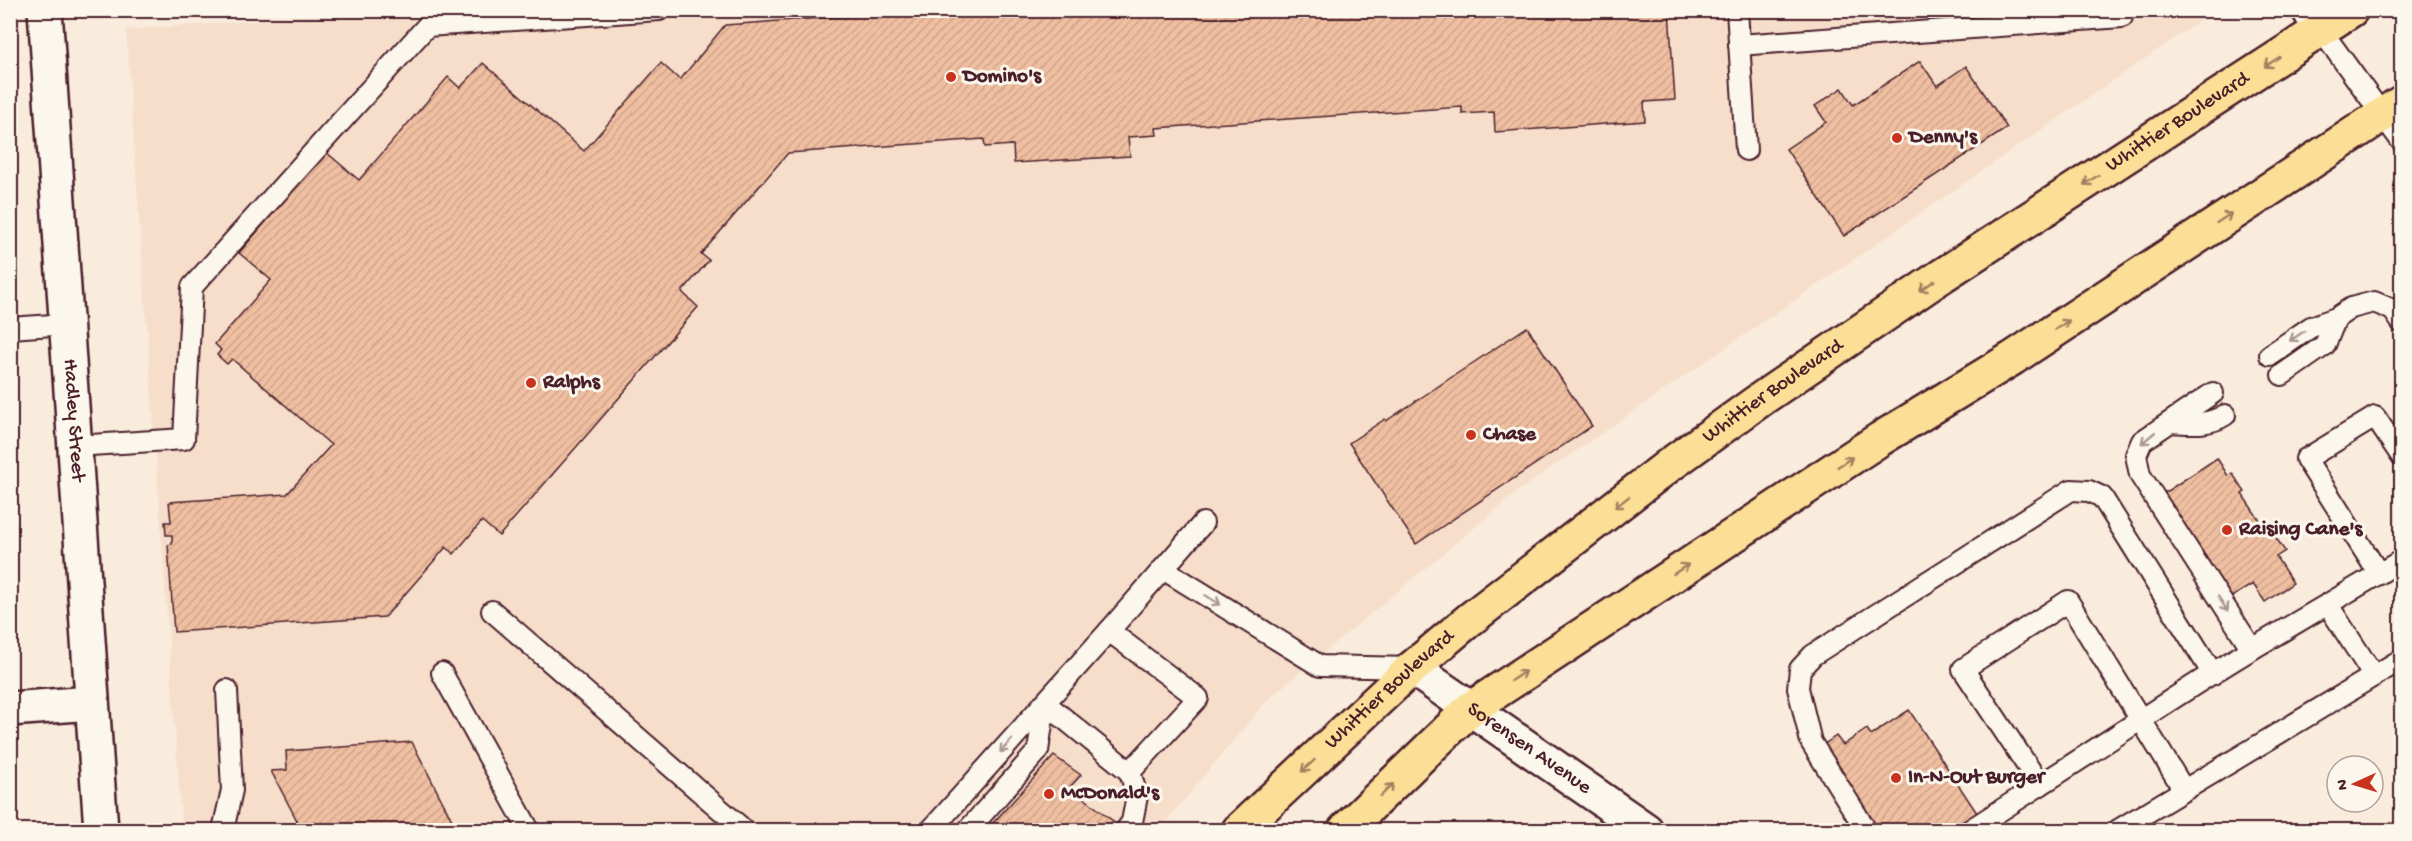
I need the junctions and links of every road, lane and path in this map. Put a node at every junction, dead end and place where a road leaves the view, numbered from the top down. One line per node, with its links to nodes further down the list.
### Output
1 (45, 10): 13 (main road, Hadley Street)
2 (658, 10): 20 (lane)
3 (1737, 10): 7 (lane)
4 (2123, 10): 7 (lane)
5 (2351, 10): 6 (main road, Whittier Boulevard)
6 (2315, 20): 8 (lane); 31 (main road, Whittier Boulevard, one-way to 31)
7 (1739, 45): 10 (lane)
8 (2391, 109): 9 (lane); 39 (main road, one-way to 8)
9 (2402, 142)
10 (1746, 150)
11 (2336, 318): 12 (lane); 15 (lane, one-way to 15); 16 (lane)
12 (2402, 323)
13 (67, 324): 14 (lane); 20 (main road, Hadley Street)
14 (10, 328)
15 (2270, 355)
16 (2282, 375)
17 (2213, 393): 19 (lane)
18 (2225, 415): 19 (lane)
19 (2171, 422): 29 (lane, one-way to 29)
20 (75, 446): 36 (main road, Hadley Street)
21 (2402, 457): 25 (lane)
22 (1203, 523): 24 (lane)
23 (2402, 560): 25 (lane)
24 (1163, 569): 28 (lane); 31 (lane, one-way to 31)
25 (2379, 574): 26 (lane)
26 (2328, 605): 29 (lane); 34 (lane)
27 (492, 611): 47 (lane)
28 (1109, 632): 37 (lane); 41 (lane)
29 (2252, 649): 33 (lane)
30 (2402, 659): 34 (lane)
31 (1412, 668): 39 (main road, Sorensen Avenue); 51 (main road, Whittier Boulevard, one-way to 51)
32 (442, 673): 46 (lane)
33 (2212, 674): 40 (lane); 54 (lane)
34 (2373, 675): 43 (lane)
35 (226, 690): 45 (lane)
36 (92, 703): 38 (main road); 44 (main road, Hadley Street)
37 (1045, 703): 41 (lane); 48 (lane, one-way to 48); 49 (lane)
38 (10, 709)
39 (1470, 709): 52 (main road, one-way to 39); 53 (main road, Sorensen Avenue)
40 (2141, 720): 42 (lane); 42 (lane); 43 (lane)
41 (1130, 772): 50 (lane)
42 (2040, 785): 55 (lane)
43 (2184, 790): 56 (lane)
44 (101, 831)
45 (223, 831)
46 (529, 831)
47 (744, 831)
48 (930, 831)
49 (968, 831)
50 (1126, 831)
51 (1239, 831)
52 (1345, 831)
53 (1646, 831)
54 (1866, 831)
55 (1970, 831)
56 (2118, 831)

